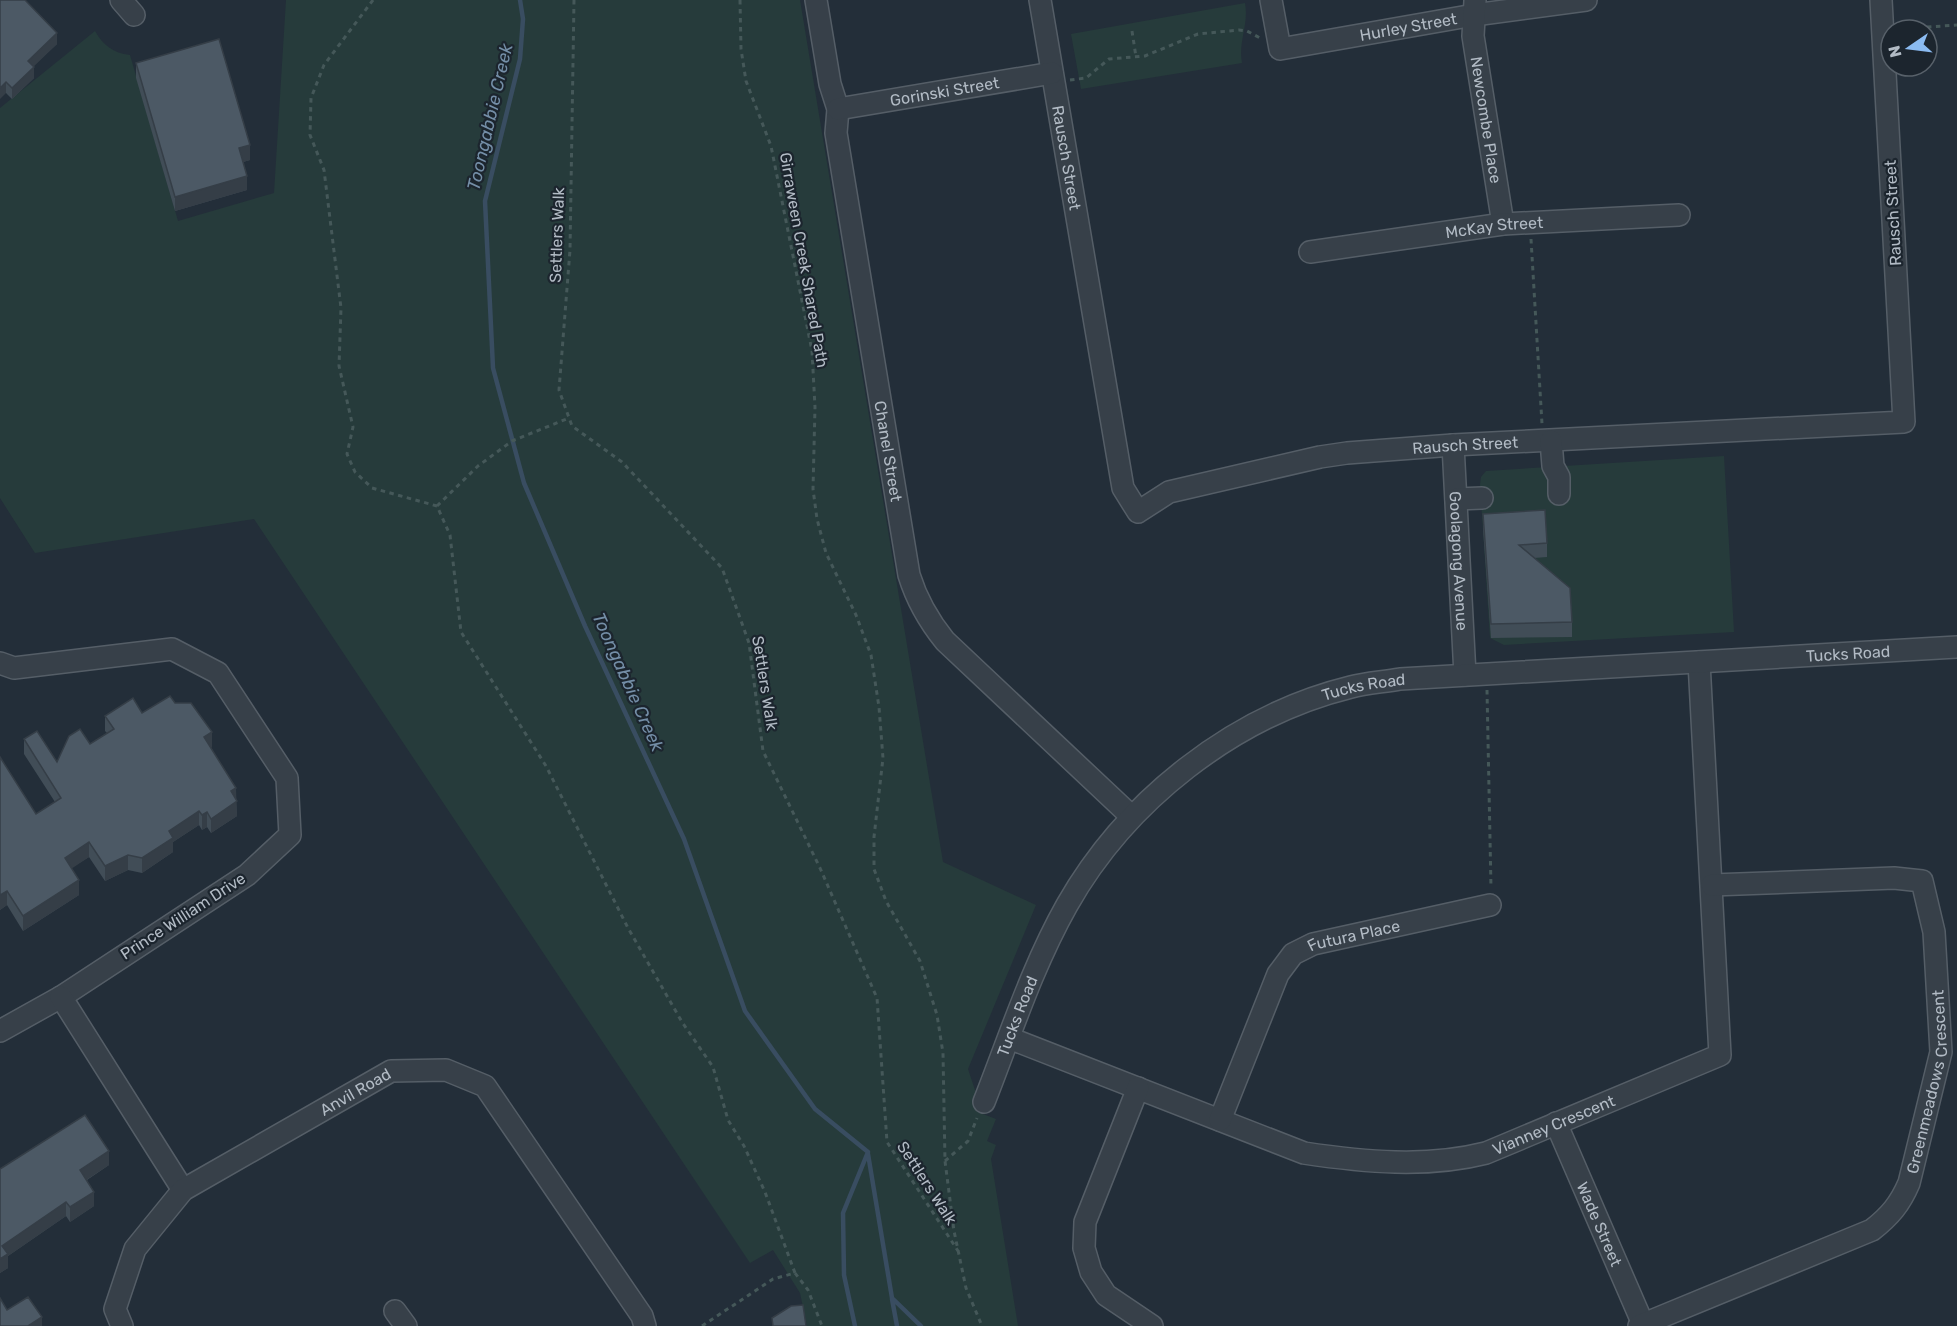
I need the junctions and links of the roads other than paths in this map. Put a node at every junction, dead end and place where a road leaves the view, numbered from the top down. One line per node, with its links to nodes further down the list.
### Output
1 (816, 0): 8 (street, Chanel Street)
2 (1040, 0): 7 (street, Rausch Street)
3 (1271, 0): 6 (street, Hurley Street)
4 (1586, 0): 6 (street, Hurley Street)
5 (1881, 0): 12 (street, Rausch Street)
6 (1474, 8): 10 (street, Newcombe Place)
7 (1053, 78): 8 (street, Gorinski Street); 13 (street, Rausch Street)
8 (838, 109): 21 (street, Chanel Street)
9 (1679, 215): 10 (street, McKay Street)
10 (1503, 224): 11 (street, McKay Street)
11 (1310, 252)
12 (1547, 441): 13 (street, Rausch Street); 14 (street)
13 (1453, 445): 16 (street, Goolagong Avenue)
14 (1559, 494)
15 (1482, 498): 16 (street)
16 (1456, 499): 20 (street, Goolagong Avenue)
17 (1957, 647): 18 (street, Tucks Road)
18 (1699, 662): 20 (street, Tucks Road); 22 (street, Vianney Crescent)
19 (0, 663): 24 (street, Prince William Drive)
20 (1465, 675): 21 (street, Tucks Road)
21 (1131, 816): 26 (street, Tucks Road)
22 (1712, 885): 30 (street, Vianney Crescent); 32 (street, Greenmeadows Crescent)
23 (1490, 904): 29 (street, Futura Place)
24 (61, 997): 25 (street, Prince William Drive); 31 (street)
25 (0, 1031)
26 (1009, 1038): 27 (street, Vianney Crescent); 28 (street, Tucks Road)
27 (1138, 1088): 29 (street, Vianney Crescent); 35 (street)
28 (984, 1102)
29 (1220, 1120): 30 (street, Vianney Crescent)
30 (1556, 1123): 32 (street, Wade Street)
31 (183, 1190): 33 (street, Anvil Road); 34 (street, Anvil Road)
32 (1641, 1325)
33 (122, 1326)
34 (645, 1326)
35 (1152, 1326)

